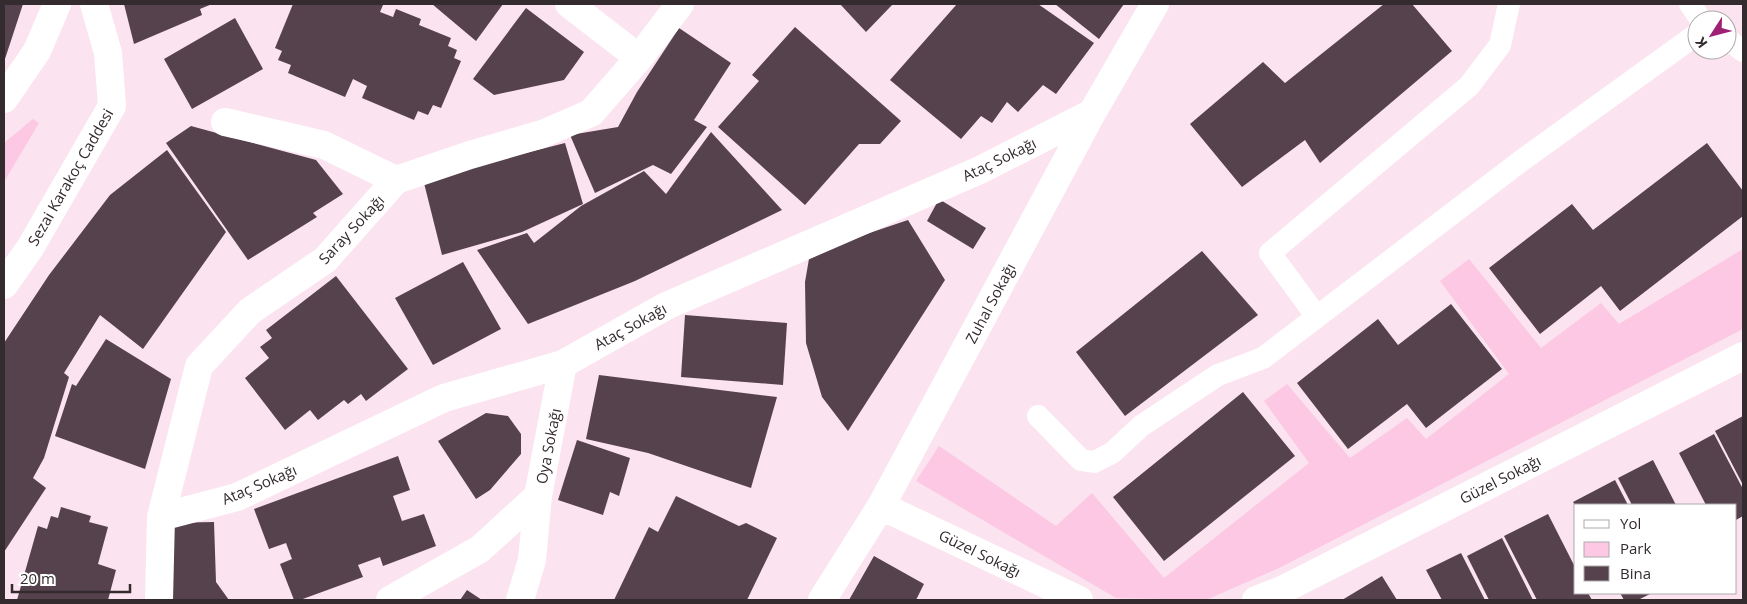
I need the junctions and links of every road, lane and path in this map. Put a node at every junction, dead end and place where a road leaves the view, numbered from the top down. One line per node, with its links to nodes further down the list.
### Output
1 (57, 4): 9 (street)
2 (94, 4): 13 (street, Sezai Karakoç Caddesi)
3 (569, 4): 8 (street)
4 (680, 4): 8 (street, Saray Sokağı)
5 (1155, 4): 10 (street, Zuhal Sokağı)
6 (1509, 4): 14 (lane)
7 (1687, 41): 14 (lane)
8 (638, 58): 12 (street, Saray Sokağı)
9 (4, 99)
10 (1092, 114): 16 (street, Ataç Sokağı); 19 (street, Zuhal Sokağı)
11 (225, 122): 12 (street)
12 (396, 180): 20 (street, Saray Sokağı)
13 (4, 285)
14 (1317, 317): 17 (lane)
15 (1743, 356): 21 (street, Güzel Sokağı)
16 (563, 364): 18 (street, Oya Sokağı); 20 (street, Ataç Sokağı)
17 (1038, 416)
18 (538, 496): 23 (street, Oya Sokağı); 24 (street)
19 (881, 506): 25 (street, Zuhal Sokağı); 26 (street, Güzel Sokağı)
20 (161, 517): 22 (street, Saray Sokağı)
21 (1286, 595): 27 (street, Güzel Sokağı)
22 (159, 600)
23 (390, 600)
24 (520, 600)
25 (822, 600)
26 (1079, 600)
27 (1256, 600)

